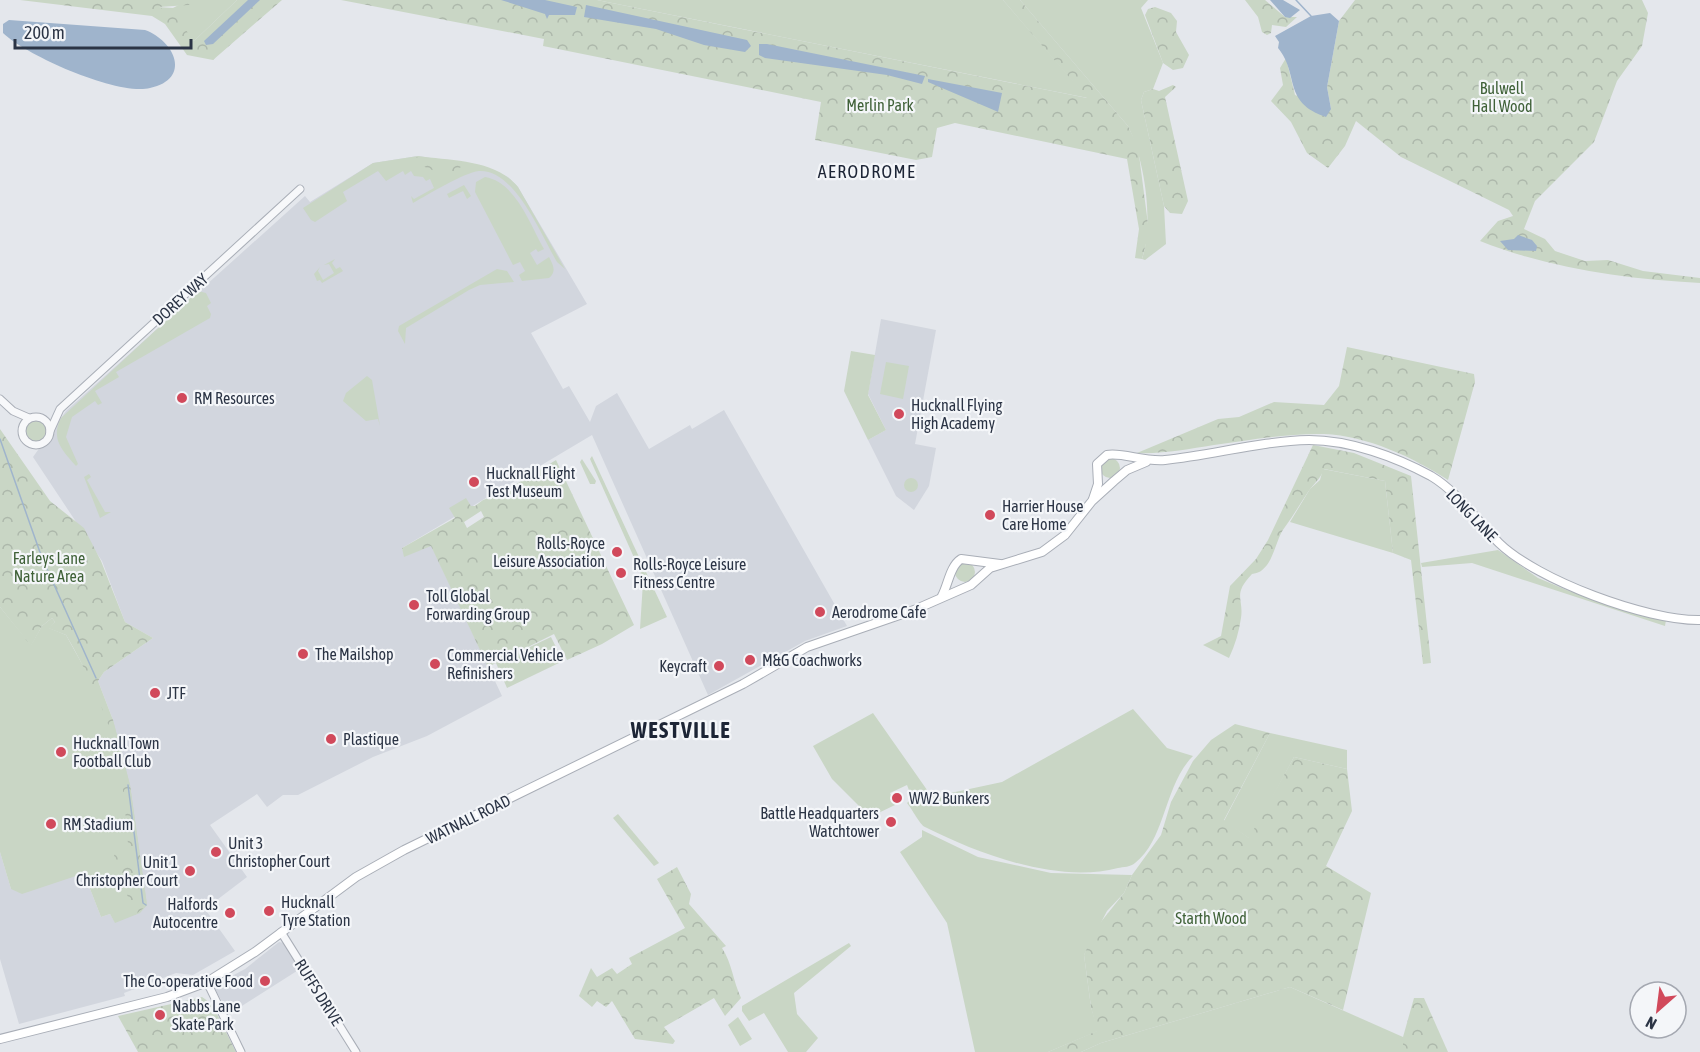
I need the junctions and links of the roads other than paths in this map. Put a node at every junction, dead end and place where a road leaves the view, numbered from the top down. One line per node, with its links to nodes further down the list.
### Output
1 (300, 189): 3 (street, DOREY WAY)
2 (0, 399): 4 (street)
3 (60, 409): 5 (street, DOREY WAY); 7 (street, DOREY WAY)
4 (13, 411): 6 (street); 8 (street)
5 (39, 417): 6 (street); 7 (street)
6 (29, 418): 8 (street)
7 (50, 431): 8 (street)
8 (21, 434)
9 (1116, 456): 11 (main road, WATNALL ROAD); 12 (main road); 13 (main road)
10 (1166, 460): 11 (main road, WATNALL ROAD); 21 (main road, LONG LANE)
11 (1146, 462): 13 (main road, WATNALL ROAD)
12 (1097, 472): 13 (main road); 14 (main road, WATNALL ROAD)
13 (1117, 479): 14 (main road, WATNALL ROAD)
14 (1092, 501): 16 (main road, WATNALL ROAD)
15 (970, 559): 16 (main road, WATNALL ROAD); 17 (main road); 18 (main road)
16 (1000, 564): 18 (main road, WATNALL ROAD)
17 (952, 575): 19 (main road); 20 (main road)
18 (978, 577): 19 (main road, WATNALL ROAD)
19 (966, 586): 20 (main road, WATNALL ROAD)
20 (942, 596): 22 (main road, WATNALL ROAD)
21 (1700, 620)
22 (281, 932): 23 (main road, WATNALL ROAD); 26 (street, RUFFS DRIVE)
23 (207, 982): 24 (main road, WATNALL ROAD); 25 (street)
24 (0, 1039)
25 (241, 1052)
26 (356, 1052)

